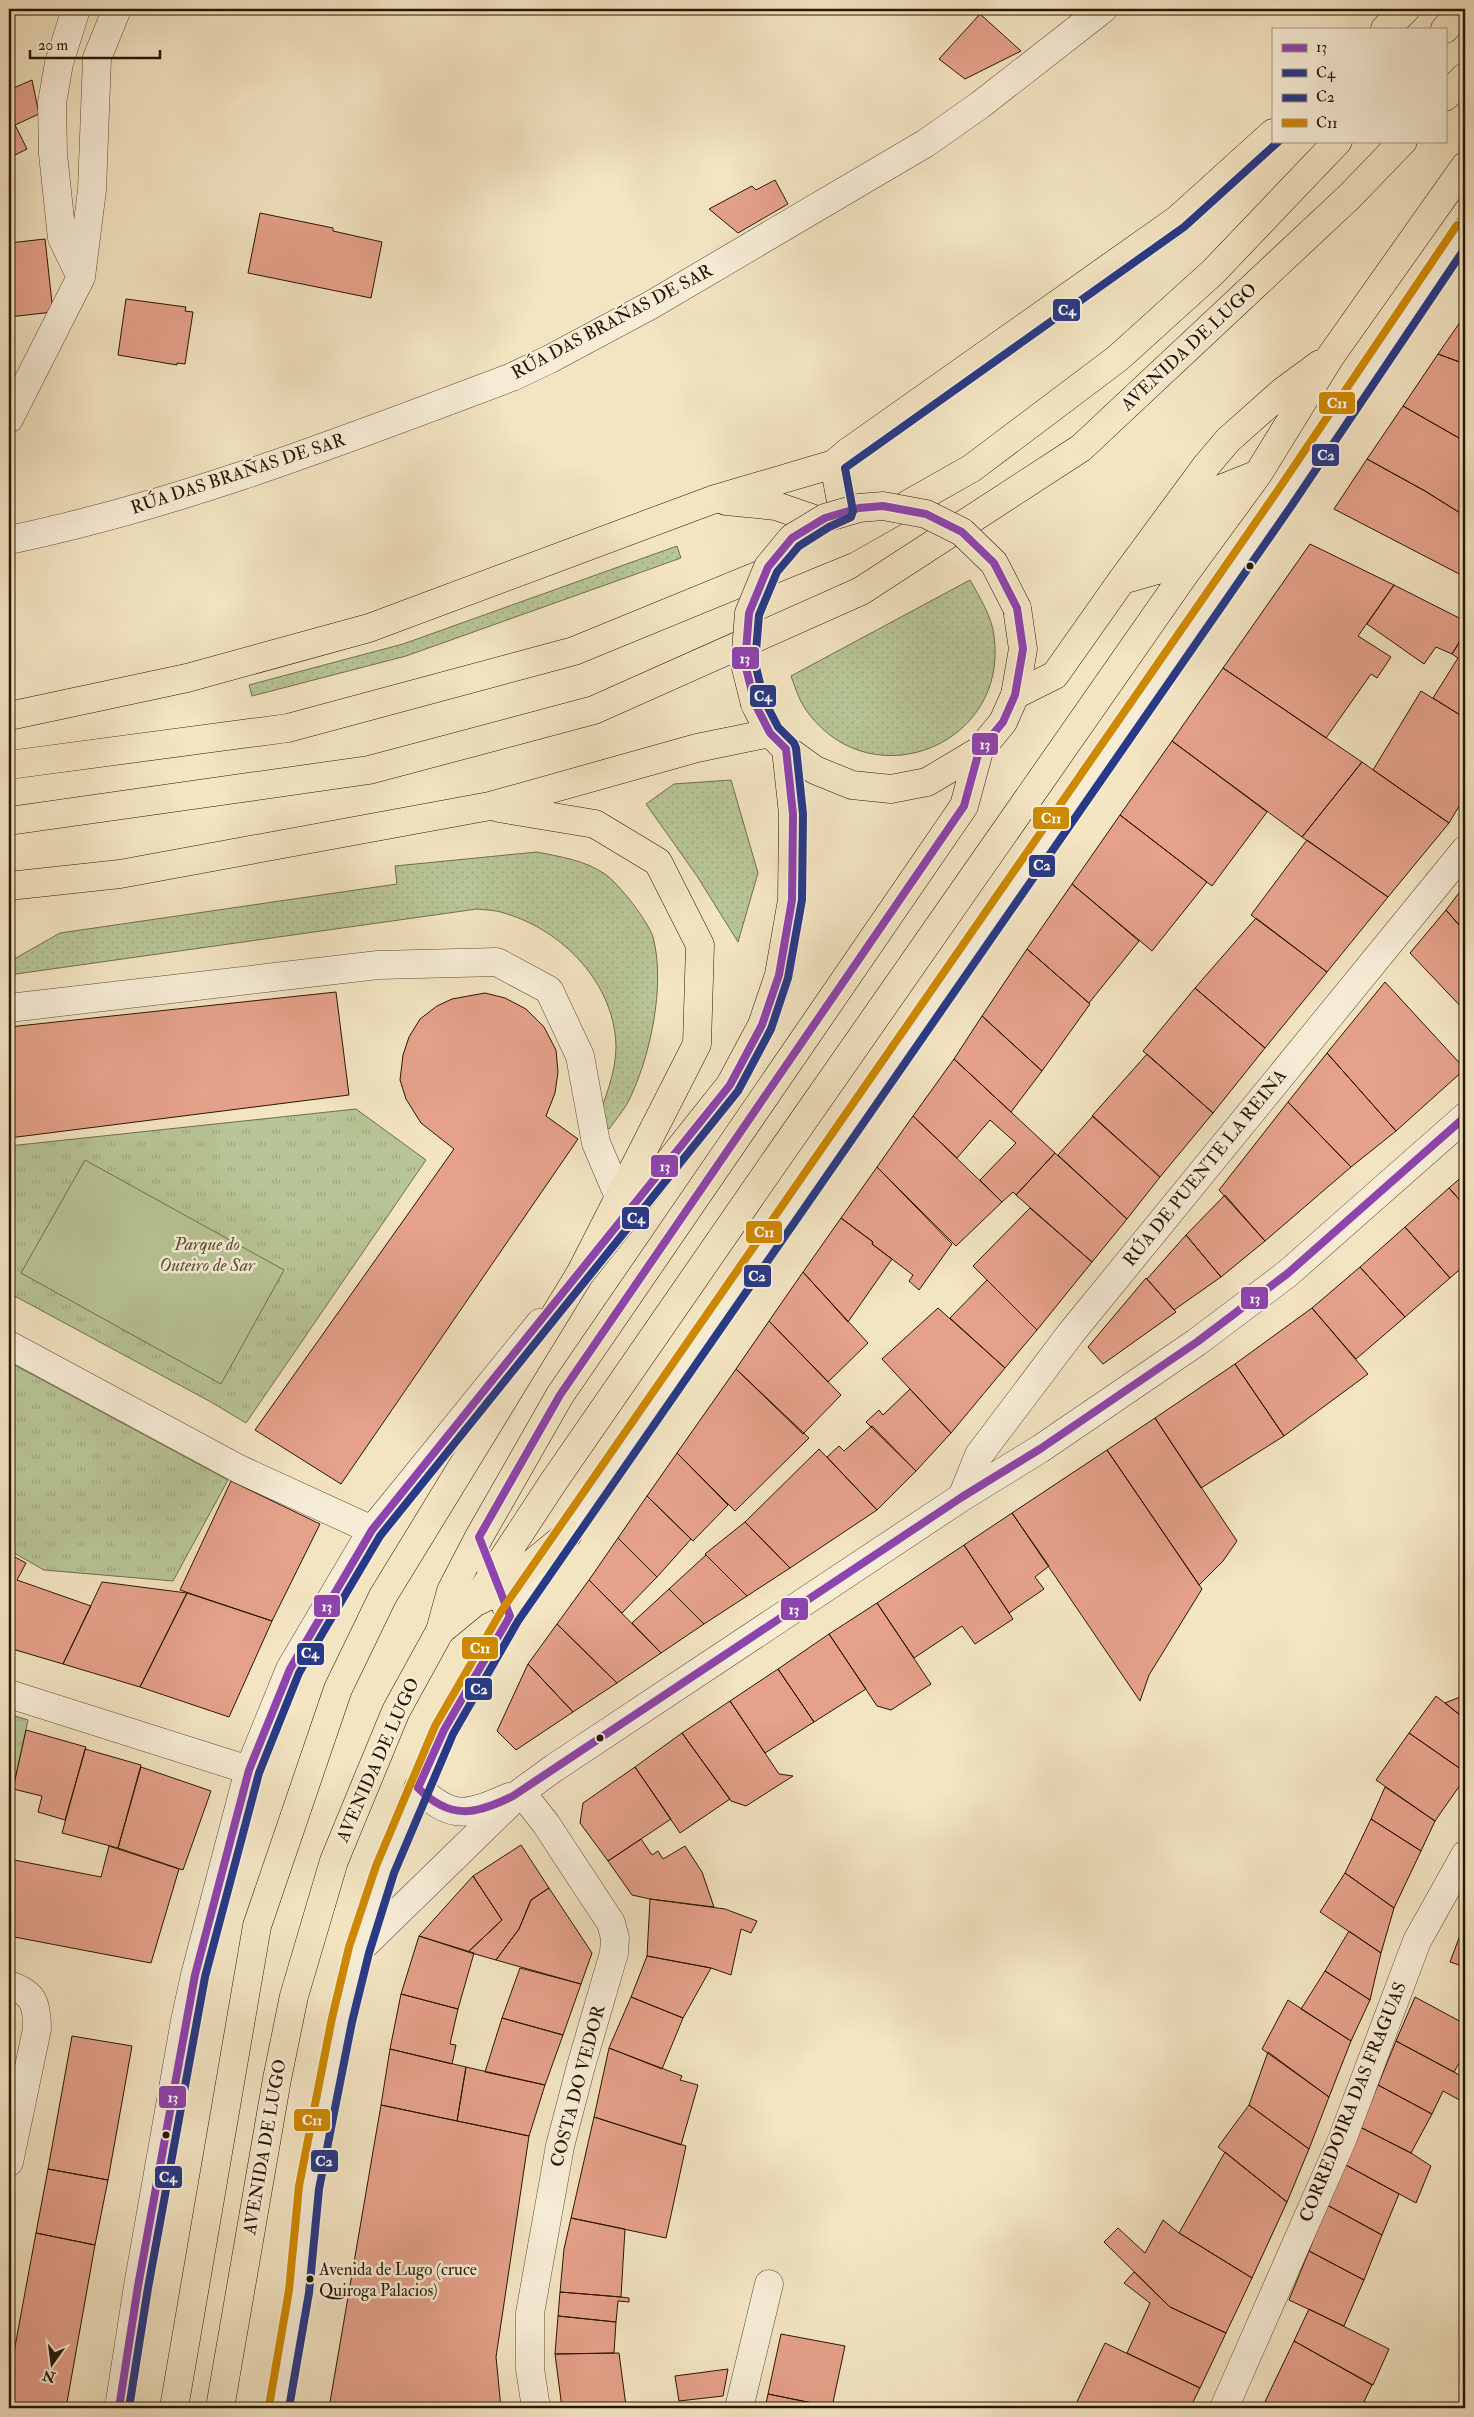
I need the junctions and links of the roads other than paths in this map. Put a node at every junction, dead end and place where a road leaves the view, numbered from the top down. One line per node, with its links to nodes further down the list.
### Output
1 (76, 9): 15 (street)
2 (117, 9): 15 (street)
3 (1103, 9): 22 (street, RÚA DAS BRAÑAS DE SAR)
4 (1406, 9): 6 (main road)
5 (1464, 9): 7 (main road)
6 (1386, 28)
7 (1446, 28)
8 (1465, 77): 9 (main road)
9 (1446, 96)
10 (1272, 134): 18 (main road)
11 (1337, 142): 28 (main road)
12 (1402, 142): 30 (main road, AVENIDA DE LUGO)
13 (1465, 166): 16 (main road)
14 (1465, 231): 40 (street)
15 (81, 277): 17 (street)
16 (1330, 357): 19 (main road); 23 (main road)
17 (9, 419)
18 (834, 464): 20 (main road); 21 (main road)
19 (1258, 474): 23 (main road); 42 (main road)
20 (712, 500): 21 (main road); 25 (main road)
21 (831, 517): 24 (main road, AVENIDA DE LUGO, bridge); 26 (main road, AVENIDA DE LUGO, bridge)
22 (9, 540)
23 (1122, 580): 24 (main road)
24 (1015, 695): 27 (main road, AVENIDA DE LUGO)
25 (9, 716)
26 (778, 741): 27 (main road, AVENIDA DE LUGO); 29 (main road); 36 (main road, AVENIDA DE LUGO)
27 (979, 751): 41 (main road, AVENIDA DE LUGO)
28 (9, 765)
29 (490, 806): 32 (main road); 35 (main road)
30 (9, 821)
31 (1465, 850): 38 (street, RÚA DE PUENTE LA REINA)
32 (9, 886)
33 (9, 1006): 35 (street)
34 (1465, 1117): 38 (street)
35 (619, 1197): 36 (main road)
36 (580, 1274): 39 (street, AVENIDA DE LUGO); 55 (main road, AVENIDA DE LUGO)
37 (9, 1345): 39 (street)
38 (962, 1497): 48 (street)
39 (372, 1530): 46 (street, AVENIDA DE LUGO)
40 (568, 1534): 42 (main road); 43 (street)
41 (478, 1537): 42 (main road); 44 (main road, AVENIDA DE LUGO)
42 (496, 1581): 43 (main road); 44 (main road)
43 (510, 1616): 47 (street)
44 (440, 1631): 56 (main road, AVENIDA DE LUGO)
45 (9, 1694): 46 (street)
46 (249, 1770): 54 (street, AVENIDA DE LUGO)
47 (418, 1788): 48 (street); 50 (street)
48 (522, 1792): 50 (street); 58 (street, COSTA DO VEDOR)
49 (1465, 1855): 60 (street, CORREDOIRA DAS FRAGUAS)
50 (359, 1950): 57 (street)
51 (18, 1989): 52 (street)
52 (9, 2162)
53 (769, 2284): 59 (street)
54 (119, 2408)
55 (174, 2408)
56 (220, 2408)
57 (279, 2408)
58 (536, 2408)
59 (739, 2408)
60 (1224, 2408)

